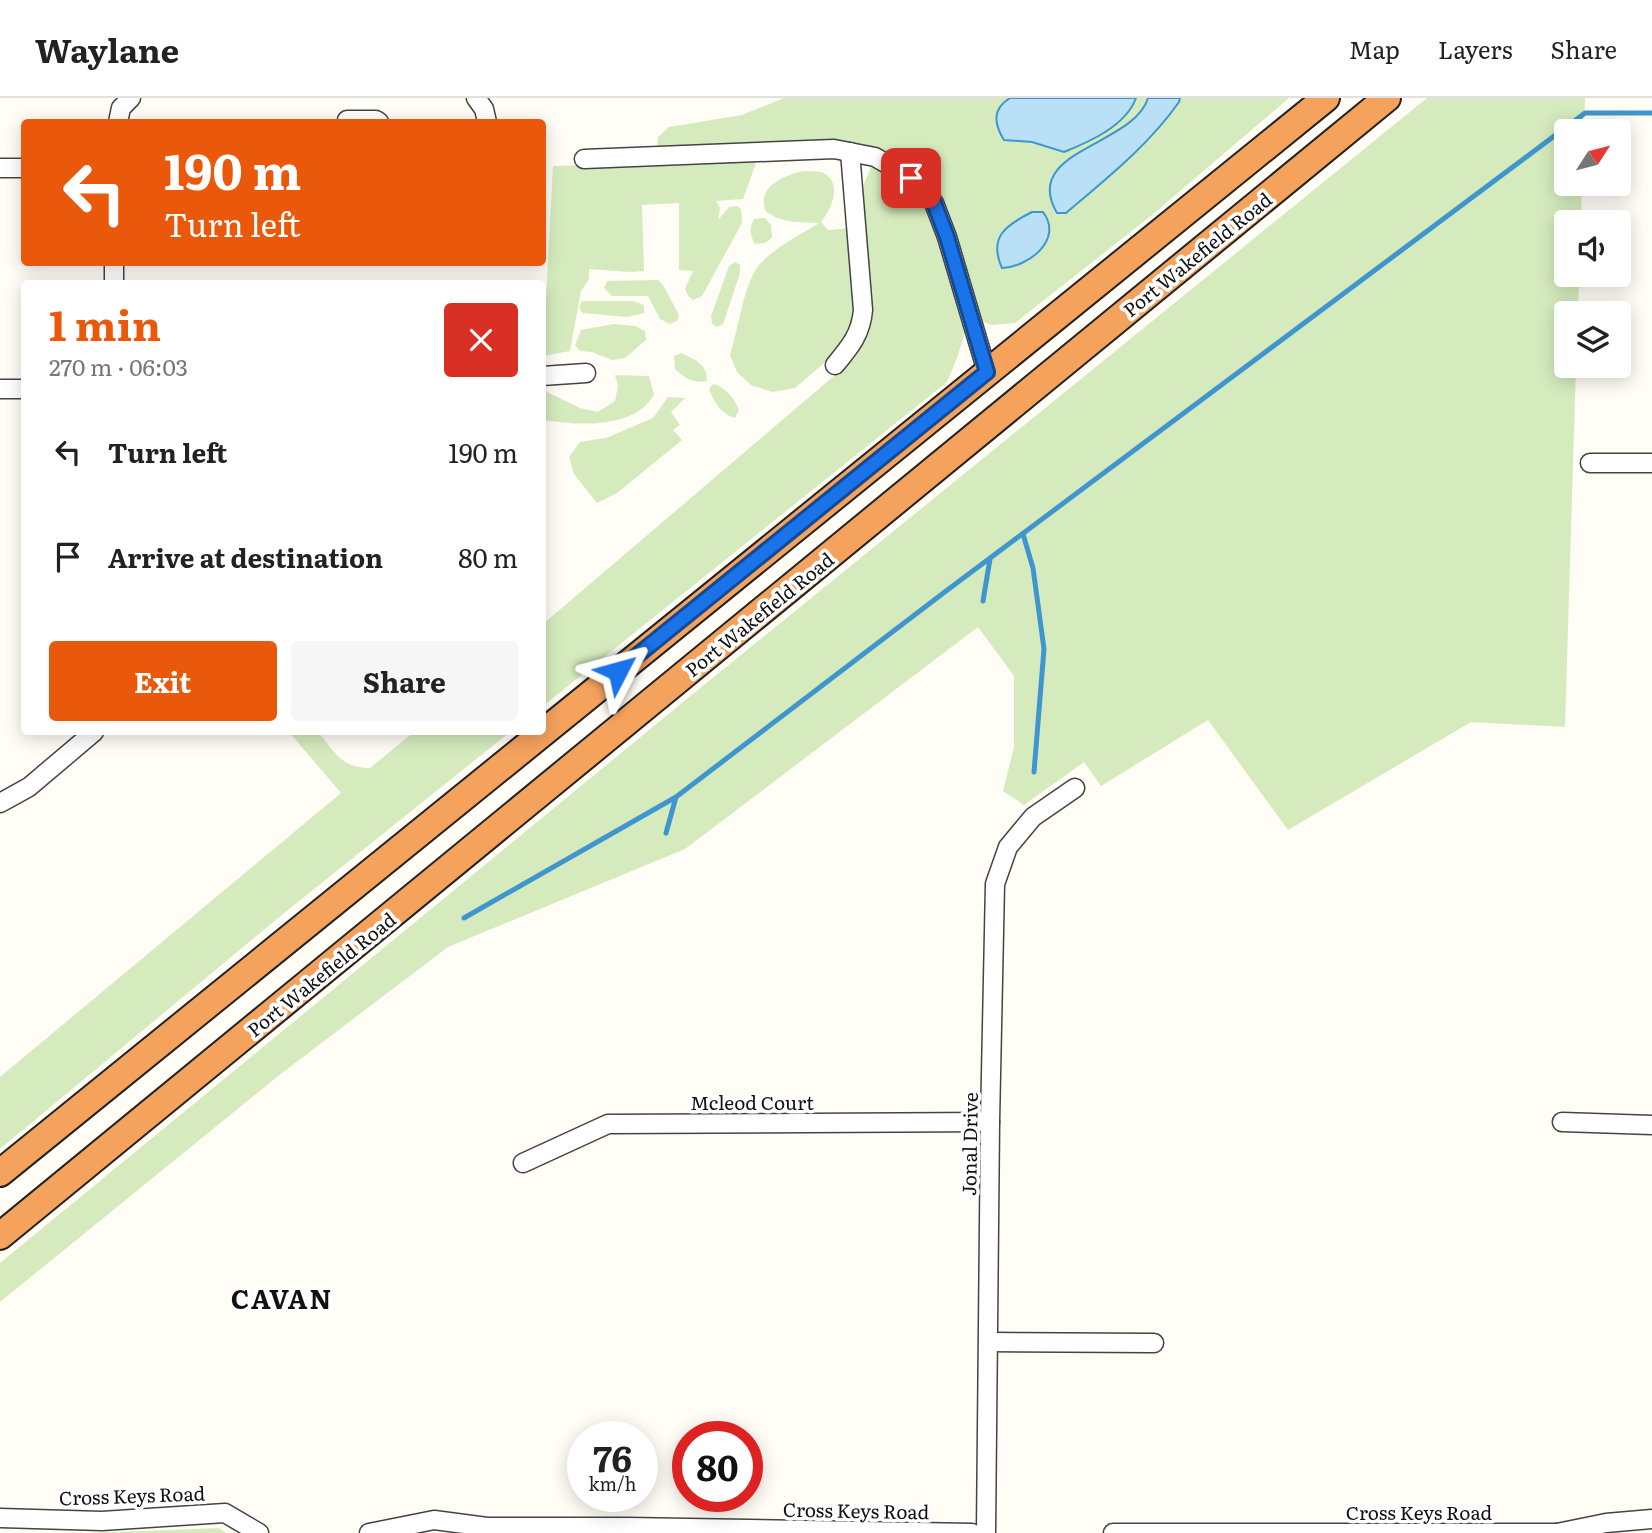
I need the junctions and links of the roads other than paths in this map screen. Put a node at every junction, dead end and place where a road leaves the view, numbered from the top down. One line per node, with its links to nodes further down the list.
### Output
1 (131, 98): 5 (street)
2 (477, 98): 6 (street)
3 (1387, 98): 29 (highway, Port Wakefield Road)
4 (1319, 104): 12 (highway, Port Wakefield Road)
5 (119, 119)
6 (486, 119)
7 (850, 152): 8 (street); 11 (street); 12 (street)
8 (584, 159)
9 (0, 168): 10 (street)
10 (21, 168)
11 (835, 365)
12 (987, 372): 19 (highway, Port Wakefield Road)
13 (586, 373): 14 (street)
14 (546, 376)
15 (0, 389): 16 (street)
16 (21, 389)
17 (1590, 463): 18 (street)
18 (1652, 463)
19 (546, 730)
20 (90, 735): 23 (street)
21 (540, 735): 28 (highway, Port Wakefield Road)
22 (1075, 788): 24 (street, Jonal Drive)
23 (0, 803)
24 (990, 1122): 27 (street, Mcleod Court); 30 (street, Jonal Drive)
25 (1562, 1122): 26 (street)
26 (1652, 1125)
27 (523, 1163)
28 (0, 1173)
29 (0, 1236)
30 (989, 1342): 31 (street); 39 (street, Jonal Drive)
31 (1154, 1343)
32 (0, 1518): 35 (street, Cross Keys Road)
33 (1652, 1519): 41 (street, Cross Keys Road)
34 (487, 1527): 36 (street, Cross Keys Road); 37 (street, Cross Keys Road); 38 (street, Cross Keys Road)
35 (259, 1533)
36 (369, 1533)
37 (456, 1533)
38 (972, 1533)
39 (986, 1533)
40 (1113, 1533): 41 (street, Cross Keys Road)
41 (1557, 1533)

